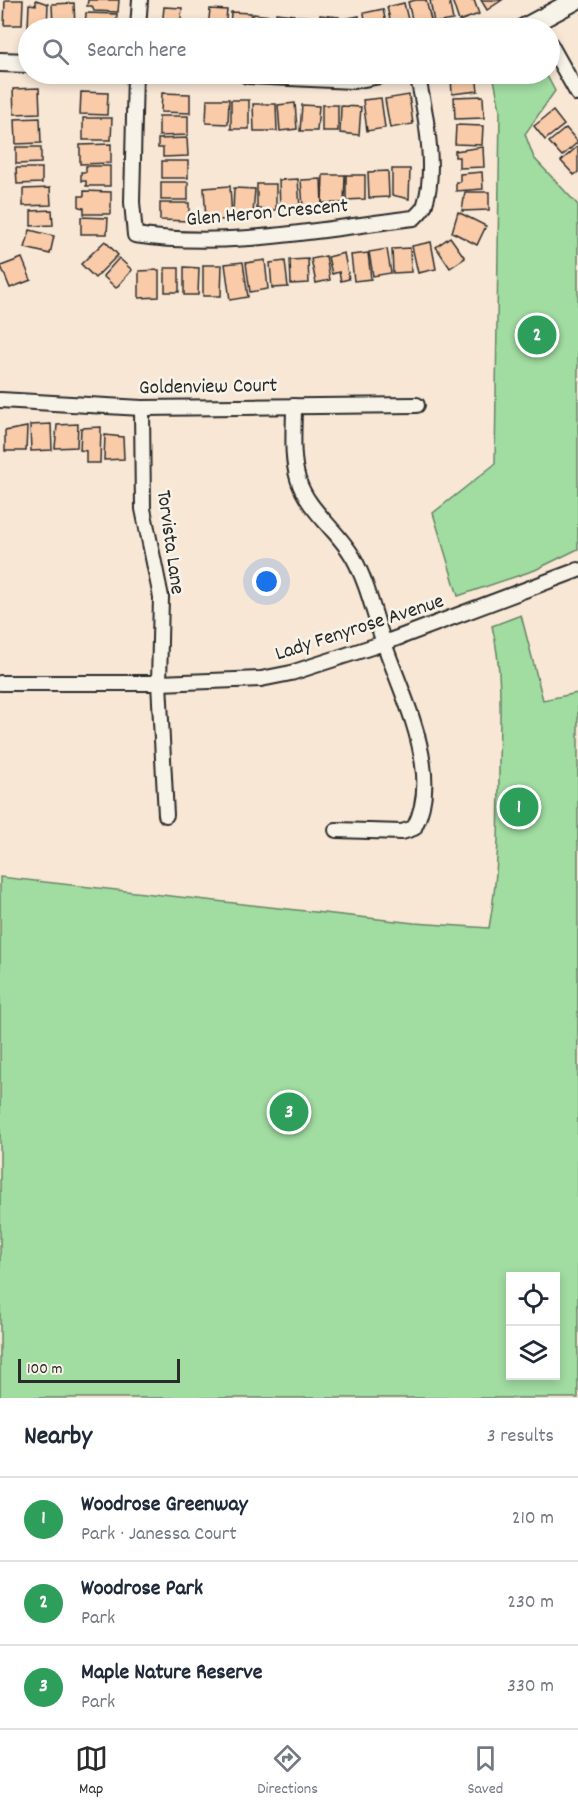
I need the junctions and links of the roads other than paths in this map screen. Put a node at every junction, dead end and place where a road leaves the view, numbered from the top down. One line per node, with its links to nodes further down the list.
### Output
1 (140, 0): 3 (street)
2 (576, 0): 4 (street)
3 (139, 18)
4 (548, 18)
5 (0, 62): 6 (street)
6 (18, 63)
7 (560, 63): 10 (street)
8 (135, 84): 9 (street, Glen Heron Crescent)
9 (421, 84)
10 (578, 94)
11 (0, 400): 14 (street, Goldenview Court)
12 (294, 405): 13 (street, Goldenview Court); 14 (street, Goldenview Court); 16 (street)
13 (417, 405)
14 (142, 408): 18 (street, Torvista Lane)
15 (578, 570): 16 (street, Lady Fenyrose Avenue)
16 (384, 643): 18 (street, Lady Fenyrose Avenue); 20 (street)
17 (0, 683): 18 (street, Lady Fenyrose Avenue)
18 (159, 683): 19 (street, Torvista Lane)
19 (166, 815)
20 (336, 830)

